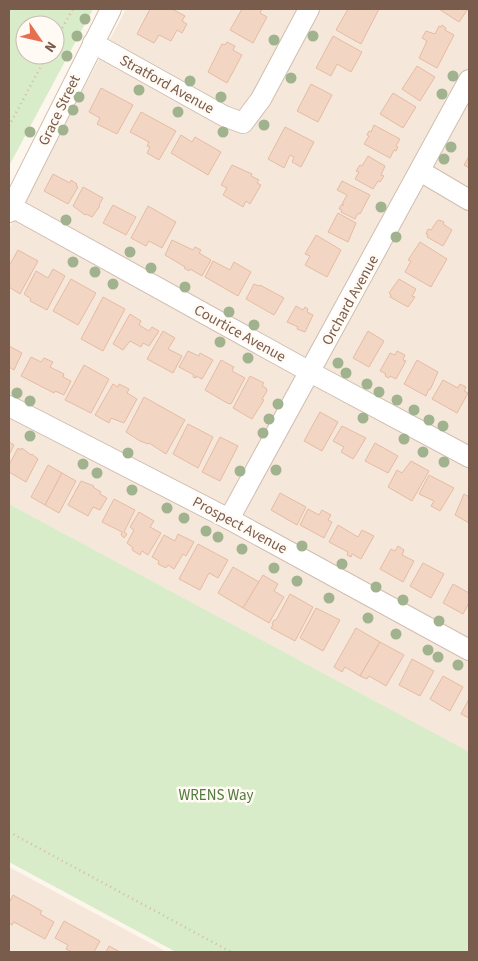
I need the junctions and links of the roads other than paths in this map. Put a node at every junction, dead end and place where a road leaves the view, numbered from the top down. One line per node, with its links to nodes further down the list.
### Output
1 (110, 9): 3 (street, Grace Street)
2 (309, 9): 3 (street, Stratford Avenue)
3 (92, 43): 7 (street, Grace Street)
4 (469, 80): 5 (street, Orchard Avenue)
5 (420, 171): 6 (street); 8 (street, Orchard Avenue)
6 (469, 200)
7 (10, 209): 8 (street, Courtice Avenue)
8 (310, 372): 10 (street, Courtice Avenue); 11 (street, Orchard Avenue)
9 (9, 406): 11 (street, Prospect Avenue)
10 (469, 457)
11 (229, 519): 12 (street, Prospect Avenue)
12 (469, 650)

